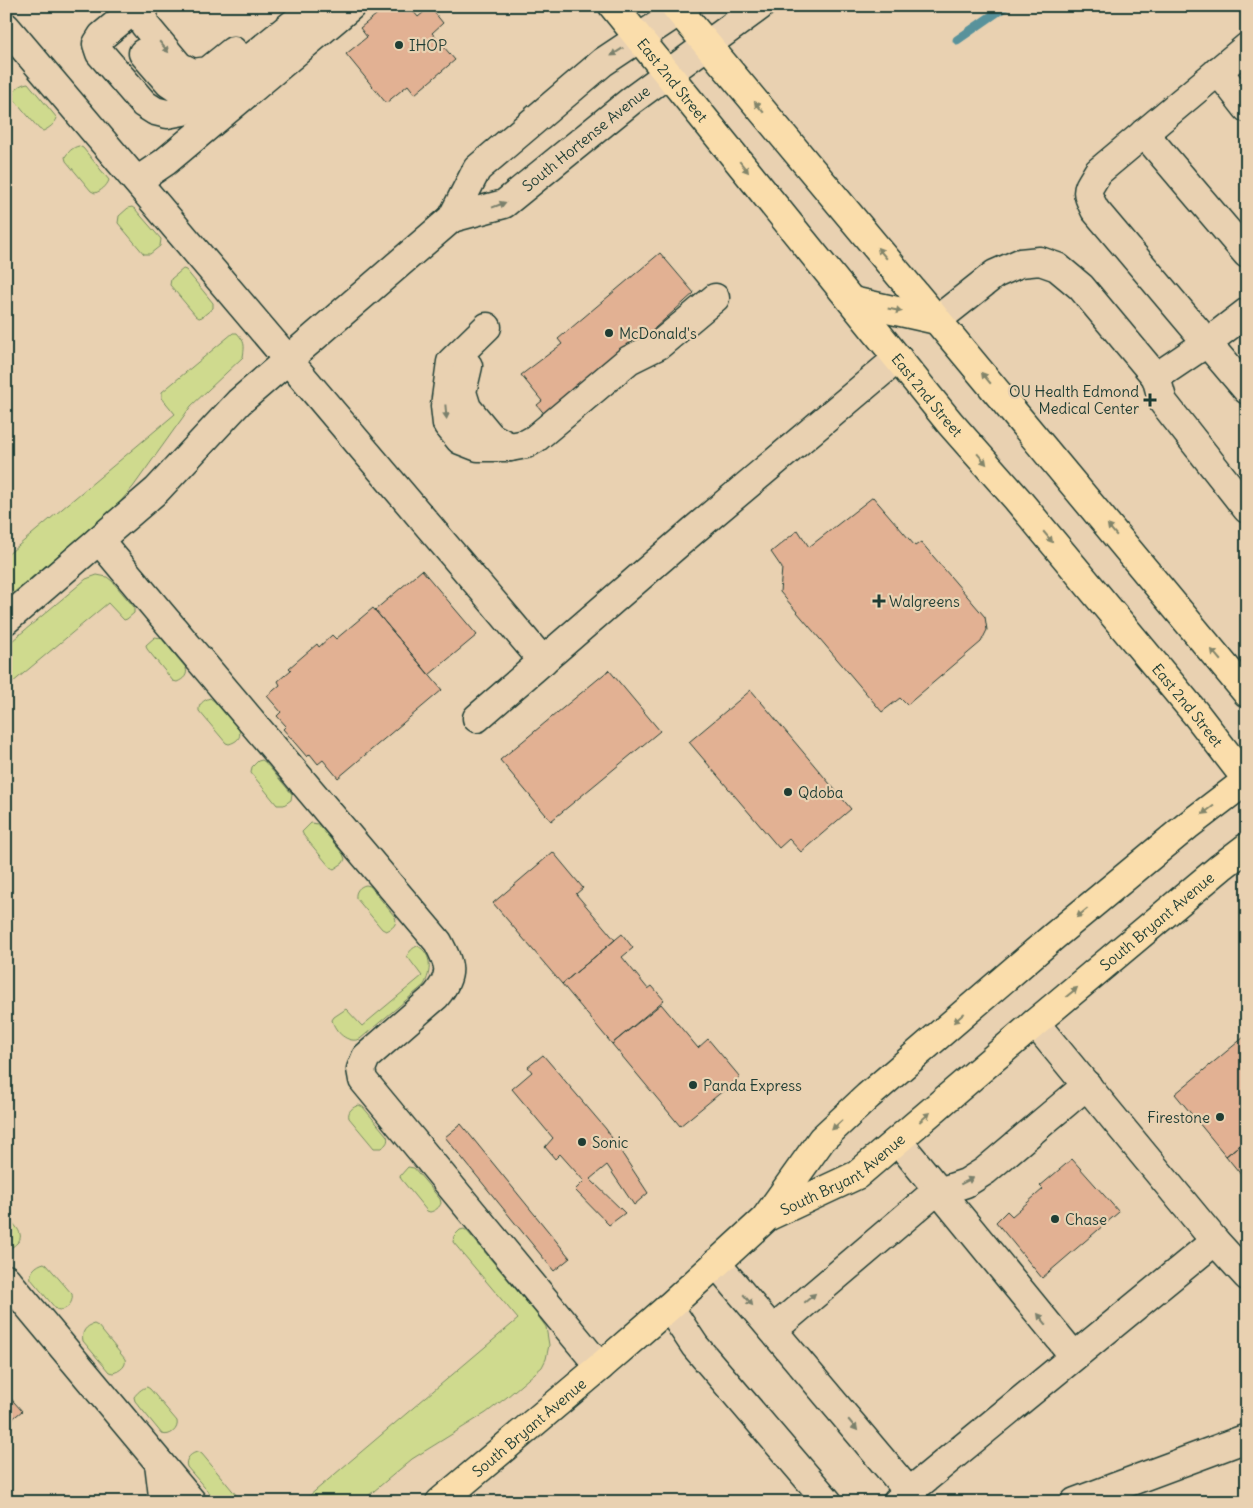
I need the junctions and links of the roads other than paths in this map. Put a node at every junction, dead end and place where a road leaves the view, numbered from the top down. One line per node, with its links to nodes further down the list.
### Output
1 (295, 6): 7 (lane, one-way to 1)
2 (315, 6): 7 (lane)
3 (351, 6): 16 (lane)
4 (613, 6): 9 (main road, East 2nd Street)
5 (760, 6): 10 (lane, South Hortense Avenue)
6 (680, 8): 9 (lane, South Hortense Avenue); 10 (main road)
7 (131, 13)
8 (6, 26): 16 (lane)
9 (639, 38): 13 (main road, East 2nd Street); 17 (lane, South Hortense Avenue, one-way to 17)
10 (707, 46): 13 (lane, South Hortense Avenue); 21 (main road, one-way to 10)
11 (1247, 47): 12 (lane)
12 (1218, 71): 14 (lane); 15 (lane)
13 (669, 73): 17 (lane, South Hortense Avenue, one-way to 13); 19 (main road, East 2nd Street, one-way to 19)
14 (1247, 108)
15 (1144, 134): 18 (lane); 23 (lane)
16 (137, 181): 25 (lane)
17 (452, 218): 25 (lane, South Hortense Avenue)
18 (1247, 254)
19 (852, 301): 21 (main road, one-way to 21); 24 (main road, East 2nd Street)
20 (1247, 312): 23 (lane)
21 (937, 320): 26 (lane); 33 (main road, one-way to 21)
22 (487, 326): 28 (lane, one-way to 28)
23 (1208, 342): 26 (lane); 27 (lane)
24 (898, 358): 32 (lane); 35 (main road, East 2nd Street, one-way to 35)
25 (287, 360): 30 (lane, South Hortense Avenue); 32 (lane)
26 (1156, 377): 29 (lane)
27 (1247, 390)
28 (443, 453)
29 (1247, 509)
30 (99, 540): 31 (lane, South Hortense Avenue); 49 (lane)
31 (6, 620)
32 (543, 661): 34 (lane)
33 (1247, 693)
34 (477, 718)
35 (1247, 780): 41 (main road, one-way to 41)
36 (1247, 847): 37 (main road, South Bryant Avenue, one-way to 36)
37 (1035, 1023): 38 (lane); 39 (main road, South Bryant Avenue, one-way to 37)
38 (1087, 1085): 40 (lane, one-way to 38); 42 (lane)
39 (898, 1141): 40 (lane); 41 (main road, South Bryant Avenue)
40 (940, 1192): 47 (lane, one-way to 40); 48 (lane, one-way to 40)
41 (766, 1217): 43 (main road, South Bryant Avenue)
42 (1215, 1241): 44 (lane); 48 (lane)
43 (716, 1263): 46 (main road, South Bryant Avenue); 47 (lane, one-way to 47)
44 (1247, 1276)
45 (6, 1279): 51 (lane)
46 (669, 1307): 49 (main road, South Bryant Avenue); 56 (lane)
47 (773, 1330): 52 (lane, one-way to 52)
48 (1074, 1356): 52 (lane)
49 (600, 1367): 55 (main road, South Bryant Avenue)
50 (1247, 1438): 57 (lane)
51 (159, 1463): 53 (lane); 54 (lane)
52 (903, 1497)
53 (164, 1502)
54 (192, 1502)
55 (440, 1502)
56 (828, 1502)
57 (1075, 1502)

